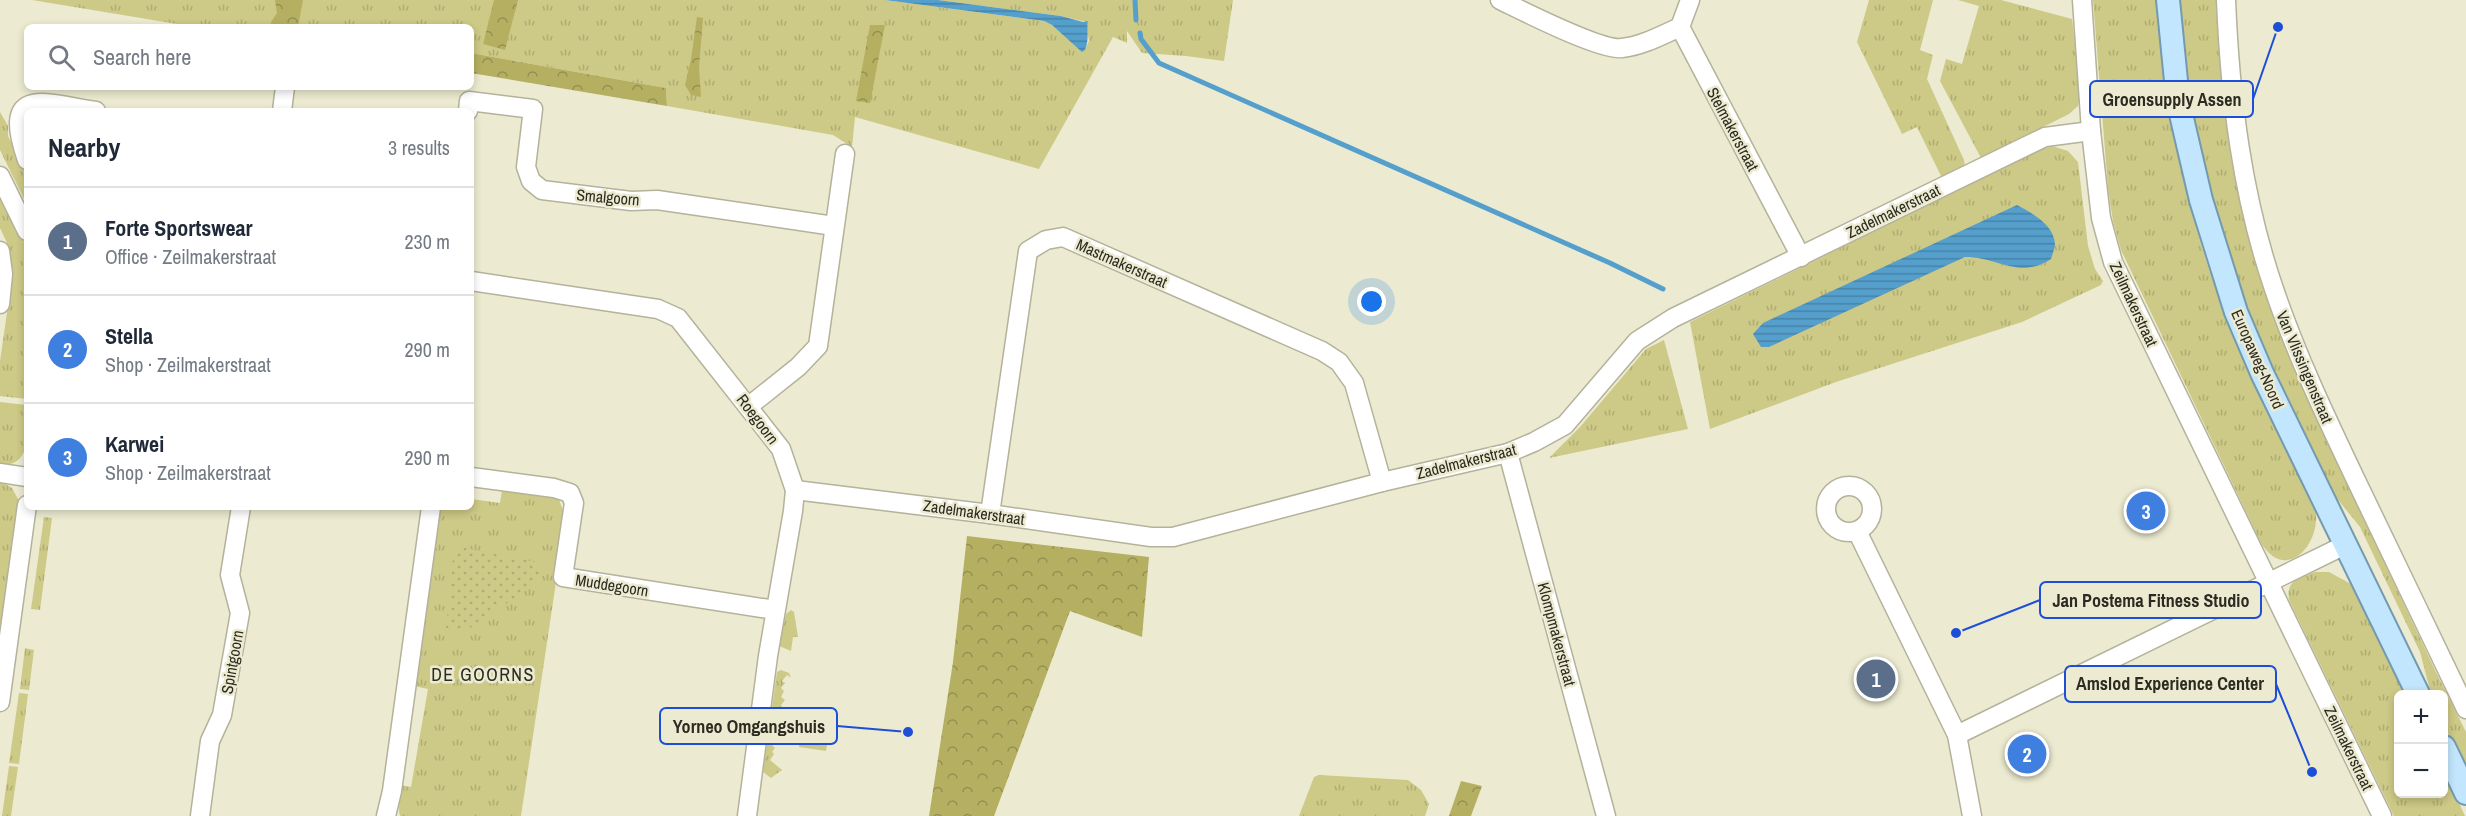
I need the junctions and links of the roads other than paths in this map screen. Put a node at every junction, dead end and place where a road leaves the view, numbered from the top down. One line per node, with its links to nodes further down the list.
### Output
1 (1500, 0): 6 (street)
2 (1690, 0): 6 (street)
3 (2082, 0): 11 (street, Zeilmakerstraat)
4 (2168, 0): 33 (main road, Europaweg-Noord)
5 (2226, 0): 38 (street, Van Vlissingenstraat)
6 (1680, 27): 18 (street, Stelmakerstraat)
7 (285, 90): 9 (street)
8 (74, 108): 12 (street)
9 (282, 108)
10 (468, 108): 16 (street, Smalgoorn)
11 (2091, 131): 18 (street, Zadelmakerstraat); 34 (street, Zeilmakerstraat)
12 (24, 153)
13 (845, 154): 16 (street)
14 (0, 176): 15 (street)
15 (24, 225)
16 (834, 226): 21 (street)
17 (0, 251): 20 (street)
18 (1801, 257): 22 (street, Zadelmakerstraat)
19 (474, 281): 21 (street, Roegoorn)
20 (0, 304)
21 (748, 406): 27 (street, Roegoorn)
22 (1508, 453): 26 (street, Zadelmakerstraat); 45 (street, Klompmakerstraat)
23 (0, 473): 24 (street)
24 (24, 477)
25 (474, 477): 35 (street, Muddegoorn)
26 (1382, 482): 31 (street, Zadelmakerstraat); 31 (street, Mastmakerstraat)
27 (795, 489): 31 (street, Zadelmakerstraat); 35 (street, Roegoorn)
28 (26, 510): 37 (street)
29 (241, 510): 42 (street, Spintgoorn)
30 (431, 510): 43 (street)
31 (990, 514)
32 (1857, 531): 39 (street)
33 (2345, 545): 34 (street); 36 (main road, Europaweg-Noord)
34 (2269, 584): 39 (street); 47 (street, Zeilmakerstraat)
35 (776, 610): 44 (street, Roegoorn)
36 (2416, 690)
37 (0, 702)
38 (2466, 709)
39 (1956, 735): 46 (street)
40 (2448, 755): 41 (main road)
41 (2466, 793)
42 (200, 816)
43 (385, 816)
44 (747, 816)
45 (1606, 816)
46 (1972, 816)
47 (2382, 816)

